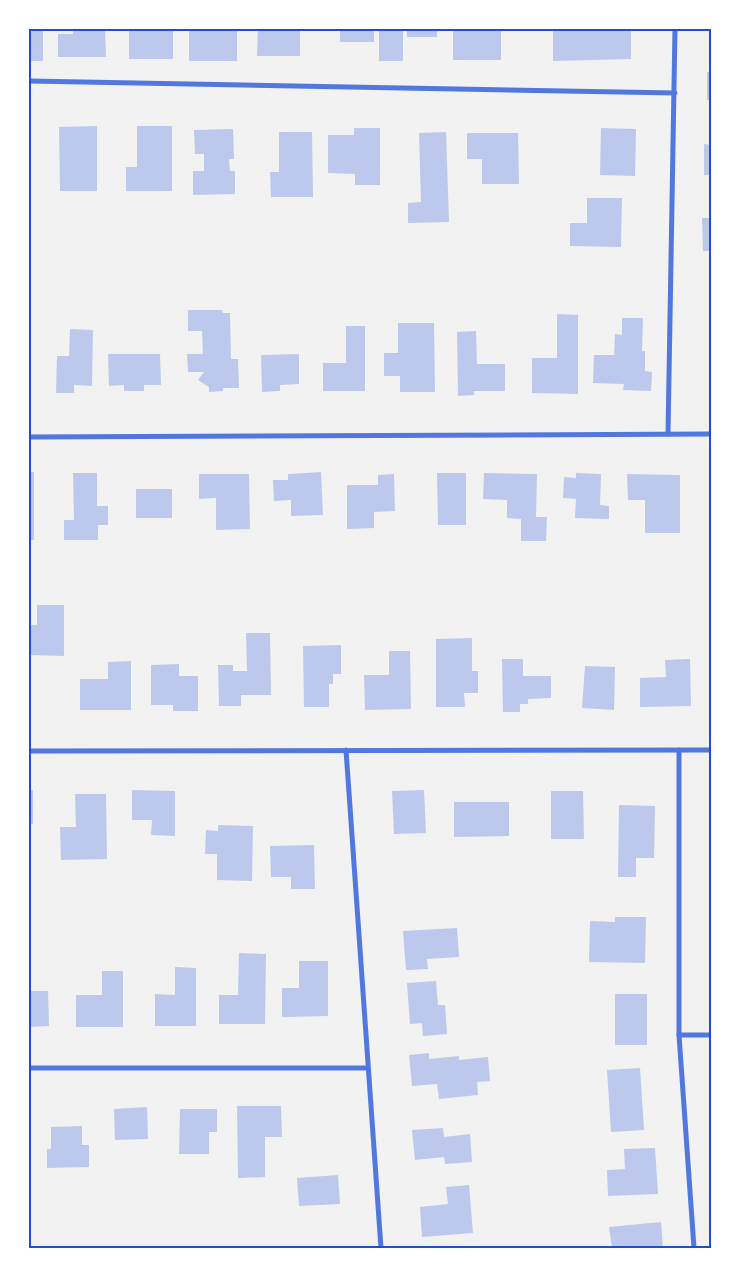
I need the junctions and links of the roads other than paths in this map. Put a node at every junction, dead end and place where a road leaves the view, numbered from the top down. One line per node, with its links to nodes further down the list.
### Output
1 (676, 29): 3 (street)
2 (29, 81): 3 (street)
3 (675, 93): 4 (street)
4 (668, 434): 5 (street); 6 (street)
5 (711, 434)
6 (29, 437)
7 (346, 750): 8 (street); 10 (street); 14 (street)
8 (679, 750): 9 (street); 11 (street)
9 (711, 750)
10 (29, 751)
11 (679, 1035): 12 (street); 16 (street)
12 (711, 1035)
13 (29, 1068): 14 (street)
14 (368, 1068): 15 (street)
15 (381, 1248)
16 (694, 1248)

